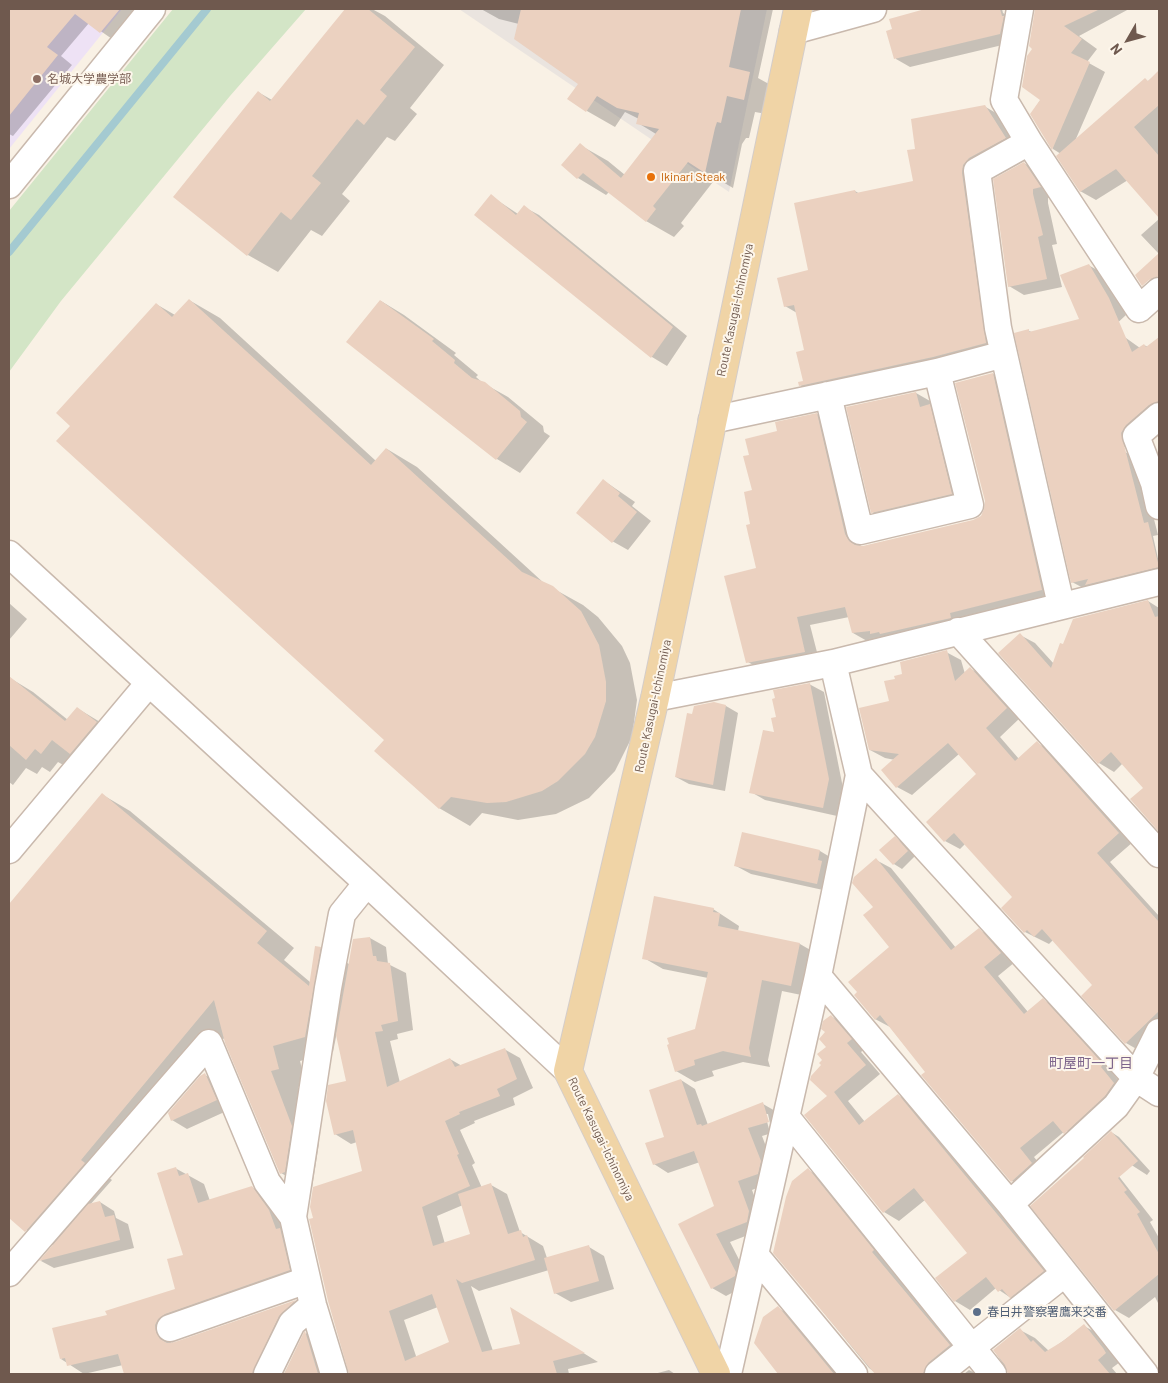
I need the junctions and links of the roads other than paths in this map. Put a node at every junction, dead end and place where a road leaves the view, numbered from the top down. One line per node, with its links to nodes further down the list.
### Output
1 (152, 9): 6 (street)
2 (873, 9): 4 (street)
3 (1020, 9): 5 (street)
4 (796, 20): 12 (main road, Route Kasugai-Ichinomiya)
5 (1029, 142): 7 (street); 8 (street)
6 (9, 186)
7 (1159, 291)
8 (1004, 354): 9 (street); 16 (street)
9 (938, 372): 10 (street); 10 (street)
10 (828, 395): 12 (street)
11 (1159, 416): 13 (street)
12 (712, 420): 20 (main road, Route Kasugai-Ichinomiya)
13 (1159, 506)
14 (9, 554): 19 (street)
15 (1159, 582): 16 (street)
16 (1061, 605): 17 (street)
17 (958, 631): 18 (street); 23 (street)
18 (833, 662): 20 (street); 21 (street)
19 (149, 683): 22 (street); 24 (street)
20 (655, 698): 27 (main road, Route Kasugai-Ichinomiya)
21 (859, 775): 25 (street); 28 (street)
22 (9, 850)
23 (1159, 854)
24 (368, 883): 27 (street); 32 (street)
25 (818, 976): 30 (street); 31 (street)
26 (1159, 1032): 28 (street)
27 (568, 1071): 42 (main road, Route Kasugai-Ichinomiya)
28 (1136, 1078): 29 (street); 31 (street)
29 (1159, 1093)
30 (787, 1118): 33 (street); 39 (street)
31 (1010, 1204): 35 (street)
32 (293, 1217): 34 (street); 36 (street)
33 (756, 1256): 43 (street); 44 (street)
34 (9, 1273)
35 (1064, 1274): 39 (street); 47 (street)
36 (307, 1280): 37 (street); 38 (street)
37 (313, 1305): 40 (street); 41 (street)
38 (170, 1328)
39 (972, 1348): 45 (street); 46 (street)
40 (267, 1374)
41 (334, 1374)
42 (716, 1374)
43 (728, 1374)
44 (854, 1374)
45 (938, 1374)
46 (993, 1374)
47 (1145, 1374)

